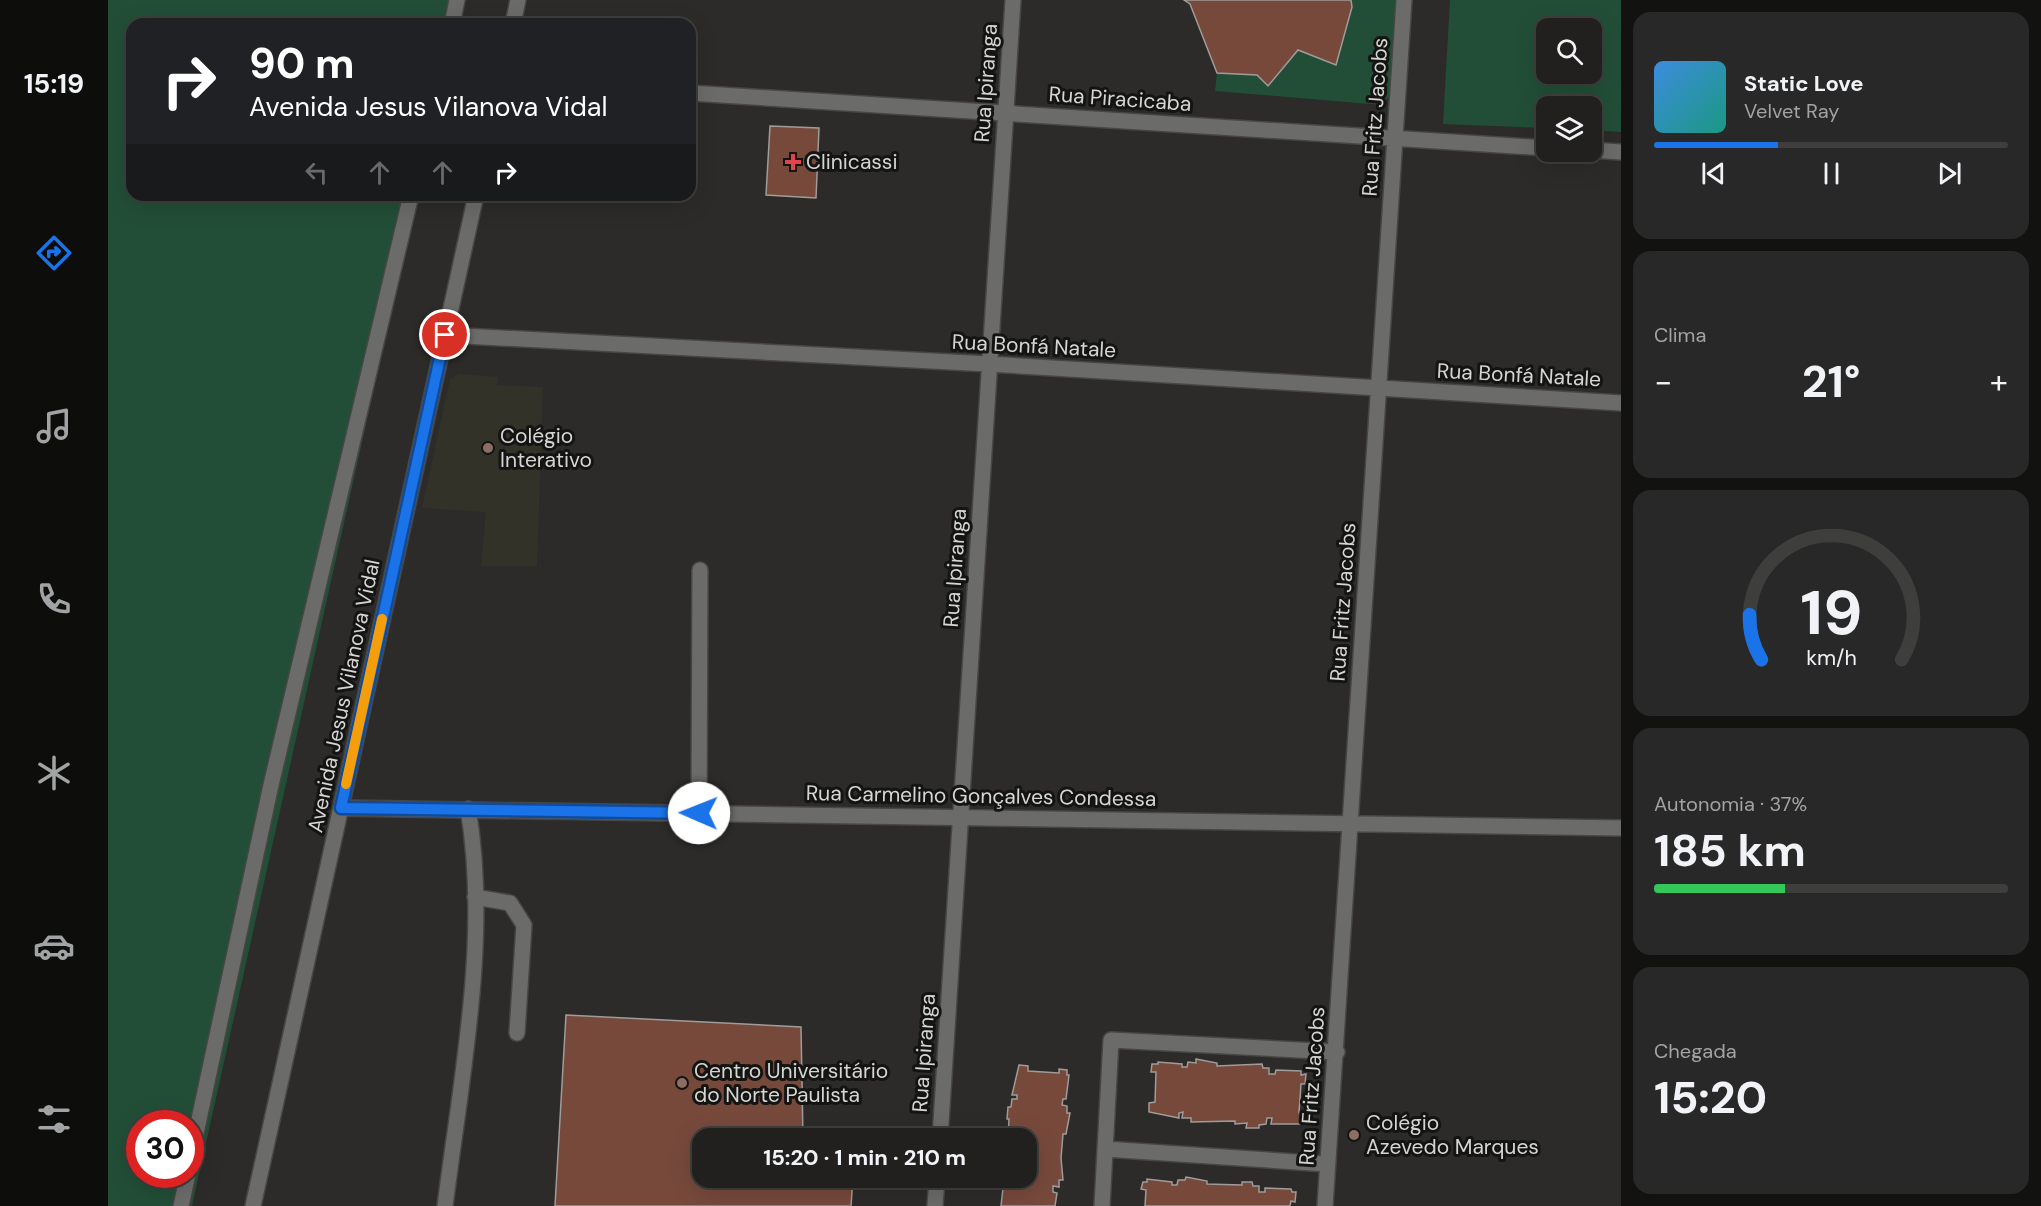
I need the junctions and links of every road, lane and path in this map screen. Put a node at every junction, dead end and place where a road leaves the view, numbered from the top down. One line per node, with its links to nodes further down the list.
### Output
1 (457, 0): 5 (street)
2 (518, 0): 6 (street)
3 (1013, 0): 8 (street, Rua Ipiranga)
4 (1404, 0): 9 (street, Rua Fritz Jacobs)
5 (453, 18)
6 (514, 18)
7 (696, 93): 8 (street, Rua Piracicaba)
8 (1006, 112): 9 (street, Rua Piracicaba); 16 (street, Rua Ipiranga)
9 (1394, 138): 10 (street, Rua Piracicaba); 17 (street, Rua Fritz Jacobs)
10 (1536, 147)
11 (1602, 151): 12 (street)
12 (1621, 152)
13 (410, 201): 29 (street)
14 (475, 201): 15 (street, Avenida Jesus Vilanova Vidal)
15 (445, 335): 16 (street, Rua Bonfá Natale); 20 (street, Avenida Jesus Vilanova Vidal)
16 (989, 364): 17 (street, Rua Bonfá Natale); 23 (street, Rua Ipiranga)
17 (1378, 388): 18 (street, Rua Bonfá Natale); 24 (street, Rua Fritz Jacobs)
18 (1621, 403)
19 (700, 570): 22 (street)
20 (341, 808): 21 (street, Rua Carmelino Gonçalves Condessa); 36 (street, Avenida Jesus Vilanova Vidal)
21 (468, 809): 22 (street, Rua Carmelino Gonçalves Condessa); 26 (street)
22 (699, 813): 23 (street, Rua Carmelino Gonçalves Condessa)
23 (960, 817): 24 (street, Rua Carmelino Gonçalves Condessa); 30 (street, Rua Ipiranga)
24 (1350, 823): 25 (street, Rua Carmelino Gonçalves Condessa); 28 (street, Rua Fritz Jacobs)
25 (1621, 828)
26 (475, 897): 27 (street); 37 (street)
27 (518, 1033)
28 (1337, 1052): 31 (street); 32 (street, Rua Fritz Jacobs)
29 (201, 1110)
30 (940, 1128)
31 (1105, 1149): 32 (street); 39 (street)
32 (1327, 1164): 40 (street, Rua Fritz Jacobs)
33 (185, 1188): 35 (street)
34 (936, 1188): 38 (street)
35 (181, 1206)
36 (253, 1206)
37 (445, 1206)
38 (935, 1206)
39 (1102, 1206)
40 (1324, 1206)

